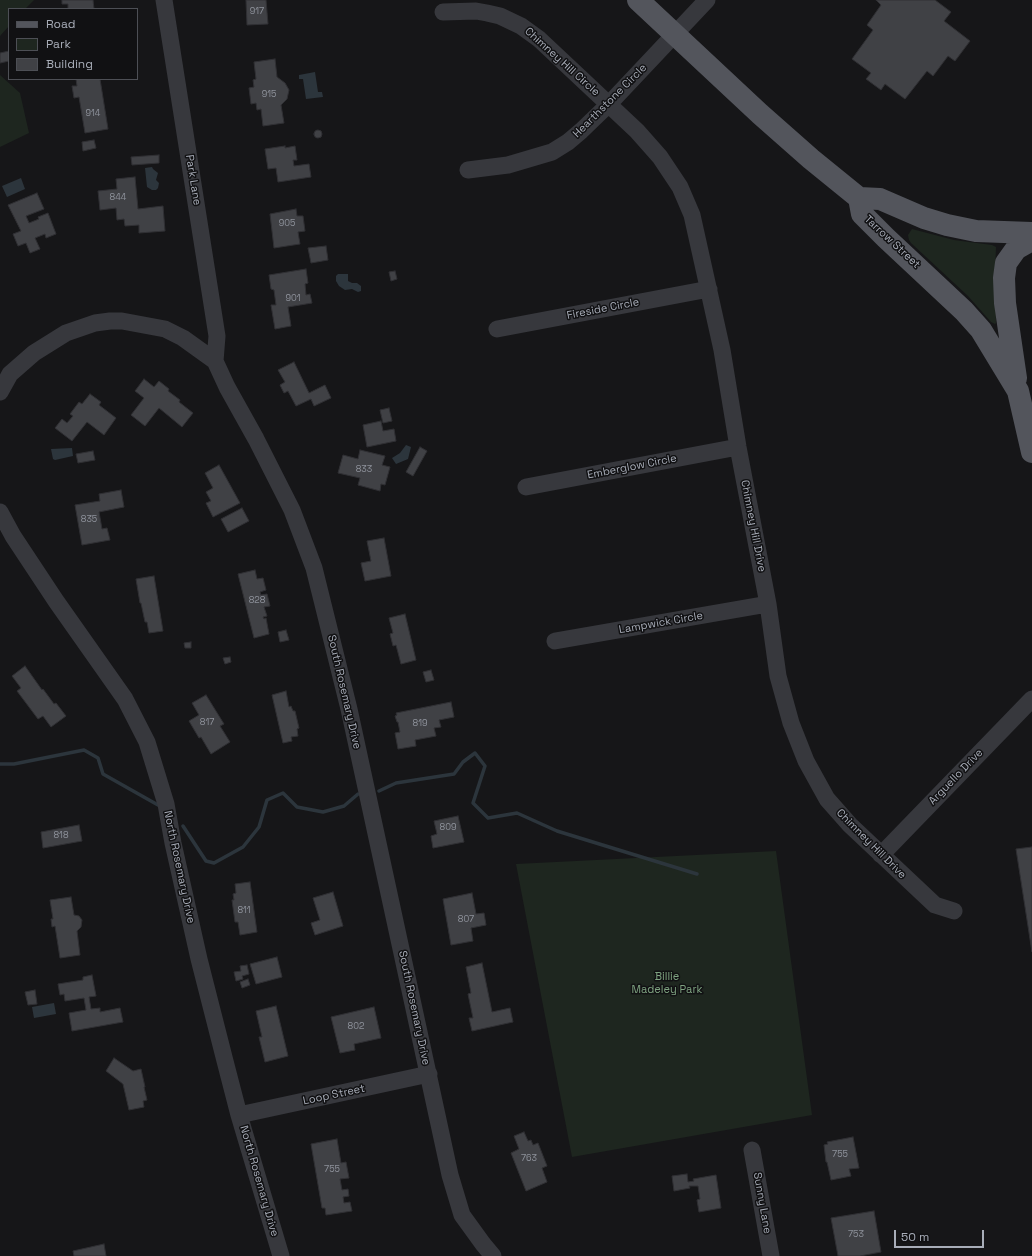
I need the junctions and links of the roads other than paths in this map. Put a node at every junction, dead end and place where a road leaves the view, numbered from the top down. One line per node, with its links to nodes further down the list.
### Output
1 (164, 0): 15 (street, Park Lane)
2 (638, 0): 5 (main road)
3 (707, 0): 5 (street, Hearthstone Circle)
4 (444, 12): 6 (street, Chimney Hill Circle)
5 (674, 34): 6 (street, Hearthstone Circle); 8 (main road)
6 (609, 104): 7 (street, Hearthstone Circle); 13 (street, Chimney Hill Drive)
7 (468, 170)
8 (860, 198): 9 (main road); 11 (main road, Tarrow Street)
9 (924, 218): 10 (main road); 11 (main road)
10 (1032, 233)
11 (886, 238): 17 (main road, Tarrow Street)
12 (1032, 240): 17 (main road)
13 (709, 289): 14 (street, Fireside Circle); 19 (street, Chimney Hill Drive)
14 (497, 329)
15 (215, 361): 16 (street); 28 (street, South Rosemary Drive)
16 (5, 370): 18 (street)
17 (1018, 391): 20 (main road, Tarrow Street)
18 (0, 392)
19 (738, 447): 21 (street, Emberglow Circle); 23 (street, Chimney Hill Drive)
20 (1032, 452)
21 (526, 487)
22 (0, 512): 29 (street, North Rosemary Drive)
23 (768, 604): 24 (street, Lampwick Circle); 26 (street, Chimney Hill Drive)
24 (555, 642)
25 (1032, 698): 26 (street, Arguello Drive)
26 (881, 855): 27 (street, Chimney Hill Drive)
27 (954, 911)
28 (429, 1074): 29 (street, Loop Street); 32 (street, South Rosemary Drive)
29 (239, 1115): 31 (street, North Rosemary Drive)
30 (752, 1150): 33 (street, Sunny Lane)
31 (281, 1256)
32 (493, 1256)
33 (771, 1256)

